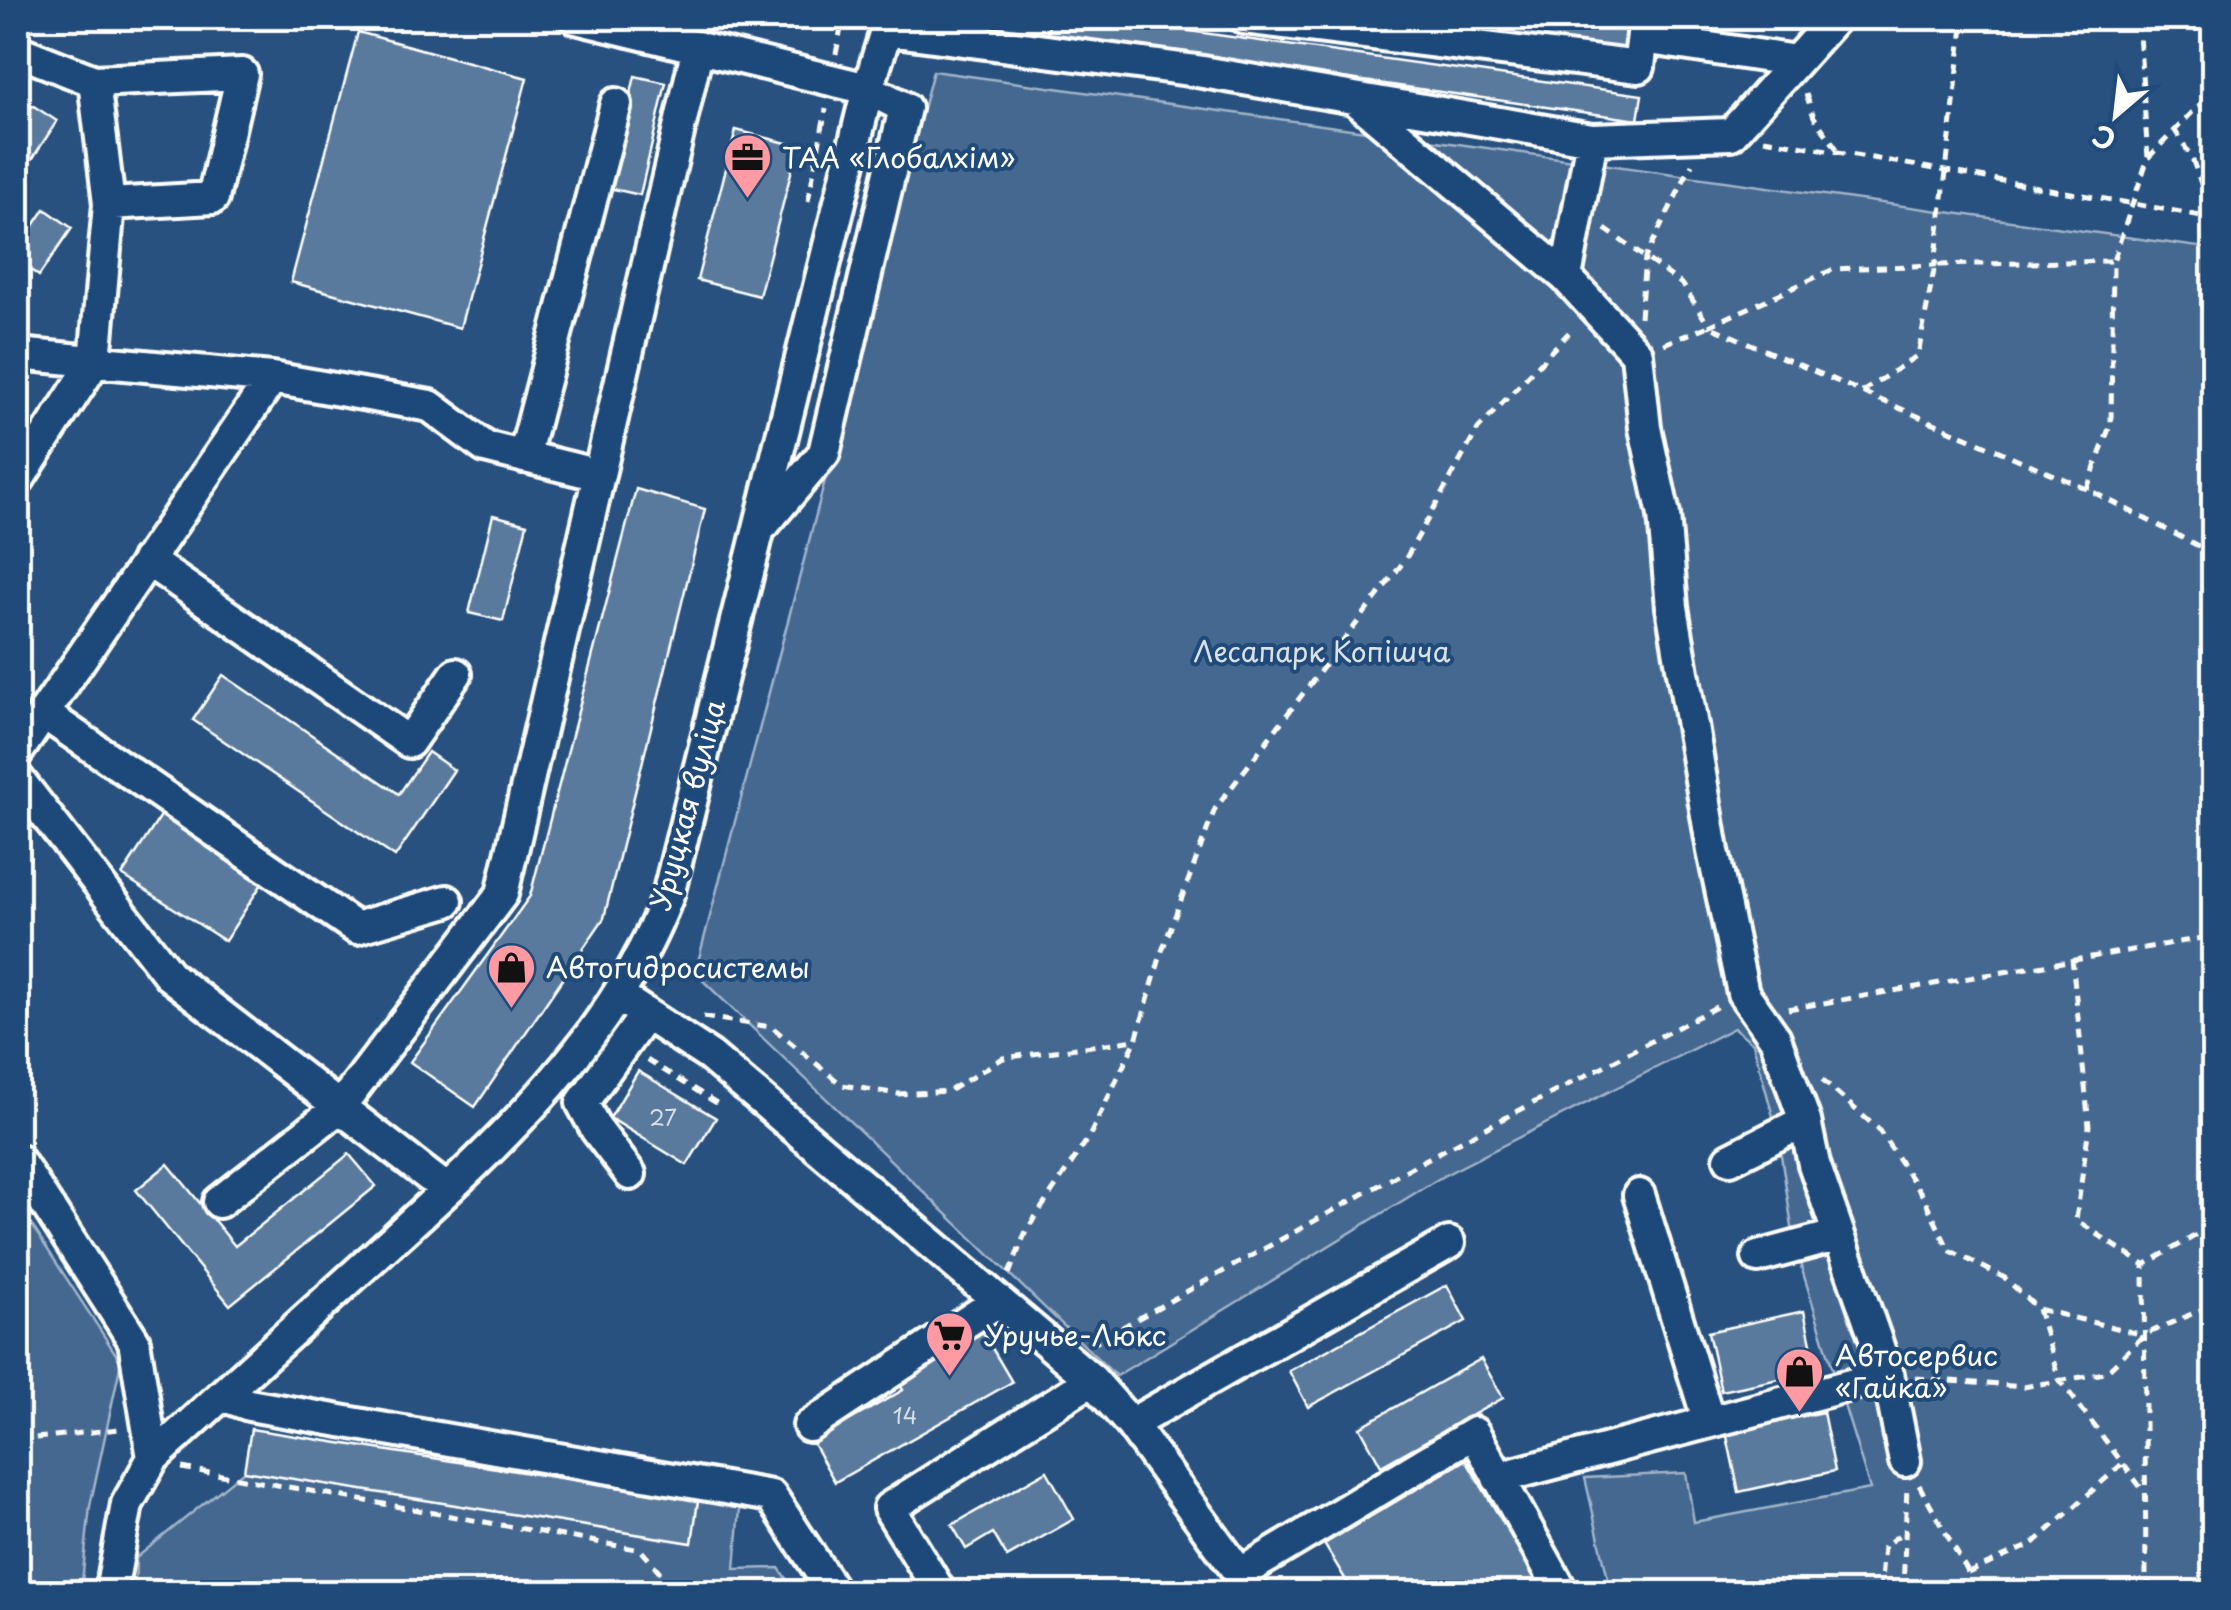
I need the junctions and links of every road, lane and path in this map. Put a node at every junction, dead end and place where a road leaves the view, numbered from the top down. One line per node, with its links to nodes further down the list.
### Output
1 (576, 18): 10 (street)
2 (842, 18): 13 (path)
3 (1244, 18): 8 (street)
4 (1835, 18): 12 (street)
5 (1964, 18): 24 (path)
6 (2138, 18): 23 (path)
7 (889, 24): 9 (street); 15 (street, Уруцкая вуліца)
8 (1644, 28): 12 (street)
9 (975, 29): 17 (street)
10 (698, 47): 13 (street); 42 (street)
11 (18, 50): 14 (street)
12 (1796, 61): 20 (street); 22 (path)
13 (832, 80): 15 (street); 28 (path)
14 (94, 81): 25 (street); 25 (street)
15 (868, 88): 45 (street, Уруцкая вуліца); 45 (street)
16 (2214, 90): 19 (path)
17 (1354, 98): 21 (street); 33 (street)
18 (616, 104): 41 (street)
19 (2174, 129): 23 (path); 29 (path)
20 (1719, 134): 21 (street); 22 (path); 30 (path)
21 (1592, 139): 27 (street)
22 (1838, 152): 24 (path)
23 (2148, 158): 26 (path)
24 (1948, 172): 26 (path); 32 (path)
25 (109, 204): 38 (street)
26 (2130, 204): 29 (path); 31 (path)
27 (1578, 210): 30 (path); 33 (street)
28 (806, 212)
29 (2213, 218)
30 (1645, 258): 35 (path); 37 (path)
31 (2112, 261): 32 (path); 44 (path)
32 (1935, 264): 35 (path); 40 (path)
33 (1566, 277): 34 (street)
34 (1594, 307): 37 (street); 59 (path)
35 (1709, 326): 37 (path); 40 (path)
36 (18, 354): 38 (street)
37 (1637, 354): 56 (street)
38 (94, 361): 39 (street); 43 (street)
39 (272, 378): 41 (street); 47 (street)
40 (1862, 392): 44 (path)
41 (524, 456): 42 (street)
42 (599, 475): 61 (street)
43 (18, 480)
44 (2087, 489): 46 (path)
45 (758, 530): 55 (street, Уруцкая вуліца)
46 (2214, 554)
47 (148, 560): 48 (street); 49 (street)
48 (456, 674)
49 (44, 713): 50 (street); 52 (street)
50 (18, 752)
51 (18, 779): 61 (street)
52 (447, 901)
53 (2214, 936): 54 (path)
54 (2072, 958): 56 (path); 73 (path)
55 (620, 997): 57 (street); 66 (street, Уруцкая вуліца)
56 (1752, 1004): 62 (street); 78 (path)
57 (646, 1014): 58 (street); 65 (street)
58 (672, 1031): 59 (path); 74 (street)
59 (1136, 1040): 74 (path)
60 (1819, 1077): 76 (path)
61 (340, 1107): 66 (street); 68 (street)
62 (1806, 1121): 63 (street); 70 (street)
63 (1730, 1159)
64 (18, 1160): 85 (street)
65 (630, 1174)
66 (446, 1190): 82 (street, Уруцкая вуліца)
67 (1639, 1196): 83 (street)
68 (219, 1202)
69 (2214, 1225): 73 (path)
70 (1839, 1235): 72 (street); 79 (street)
71 (1449, 1243): 84 (street)
72 (1758, 1258)
73 (2144, 1265): 77 (path)
74 (998, 1300): 78 (street); 86 (street)
75 (2214, 1304): 77 (path)
76 (2038, 1309): 77 (path); 81 (path)
77 (2144, 1335): 81 (path); 92 (path)
78 (1066, 1358): 80 (street)
79 (1888, 1375): 81 (path); 83 (street); 89 (street)
80 (1092, 1380): 84 (street); 100 (street)
81 (2058, 1380): 90 (path)
82 (222, 1396): 88 (street, Уруцкая вуліца); 99 (street)
83 (1709, 1422): 91 (street)
84 (1131, 1424): 96 (street)
85 (150, 1425): 87 (path); 88 (street)
86 (808, 1426)
87 (18, 1440)
88 (153, 1458): 97 (street, Уруцкая вуліца); 98 (path)
89 (1906, 1462): 93 (path); 94 (path)
90 (2123, 1463): 92 (path); 94 (path)
91 (1498, 1478): 96 (street); 101 (street)
92 (2145, 1492): 95 (path)
93 (1906, 1531): 102 (path); 103 (path)
94 (1968, 1573): 104 (path)
95 (2146, 1580): 105 (path); 106 (path)
96 (1247, 1583)
97 (111, 1592)
98 (677, 1592)
99 (834, 1592)
100 (940, 1592)
101 (1562, 1592)
102 (1880, 1592)
103 (1904, 1592)
104 (1978, 1592)
105 (2141, 1592)
106 (2165, 1592)

